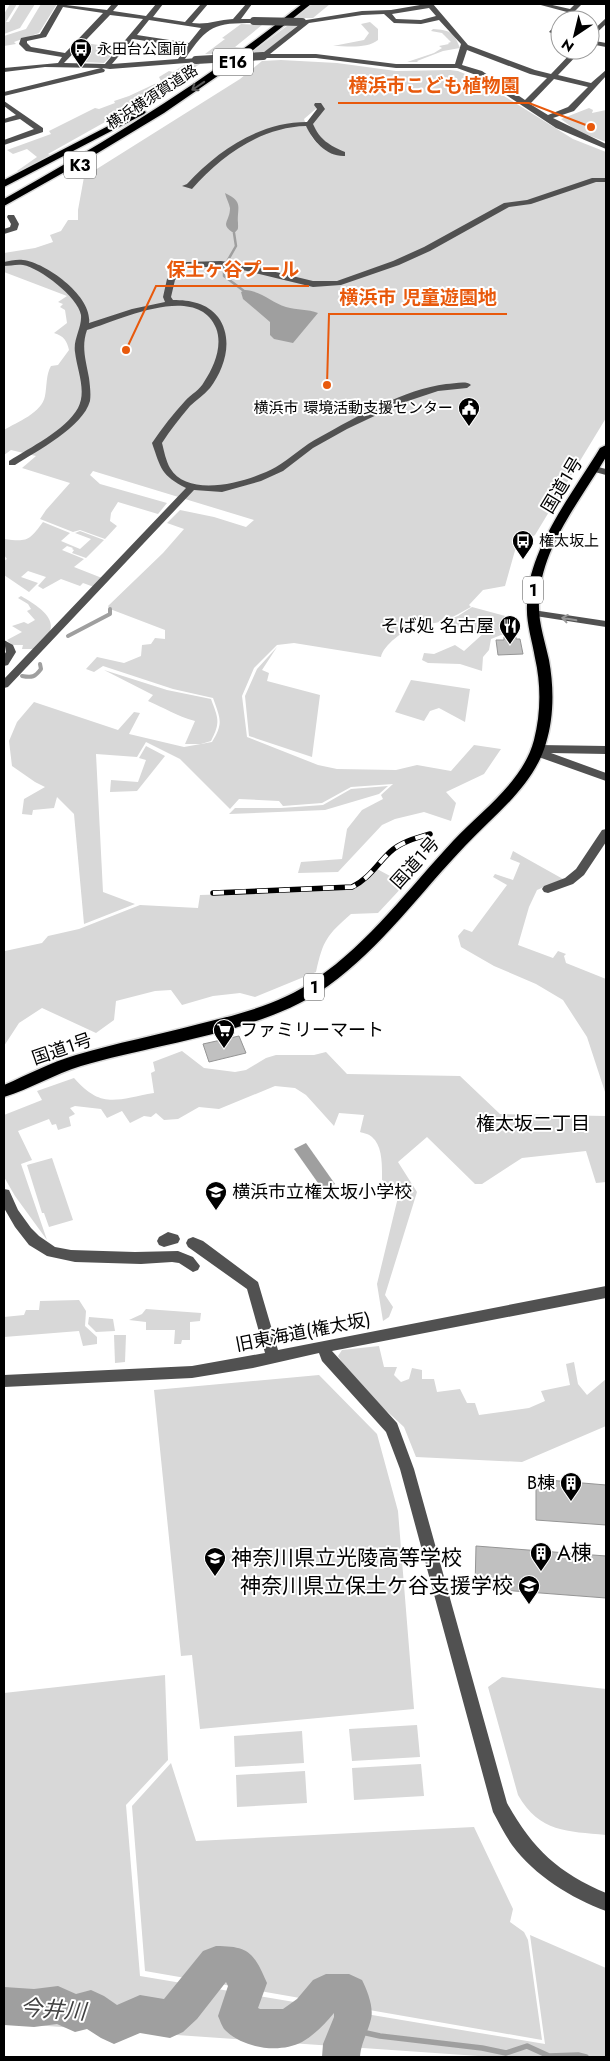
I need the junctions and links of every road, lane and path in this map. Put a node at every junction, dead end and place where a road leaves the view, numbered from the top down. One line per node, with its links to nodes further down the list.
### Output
1 (61, 4): 11 (street); 22 (street)
2 (116, 4): 11 (street)
3 (160, 4): 14 (street)
4 (205, 4): 17 (street)
5 (249, 4): 15 (street)
6 (293, 4): 37 (highway, 横浜横須賀道路 / E16)
7 (307, 4): 38 (highway, 横浜横須賀道路 / E16, one-way to 38)
8 (540, 4): 10 (street)
9 (430, 5): 12 (street); 13 (street)
10 (567, 10)
11 (108, 12): 14 (street); 22 (street)
12 (386, 12): 13 (street); 16 (street)
13 (440, 17): 21 (street)
14 (147, 18): 17 (street); 19 (street)
15 (235, 21): 16 (street, bridge); 18 (street)
16 (304, 22): 23 (street)
17 (187, 24): 18 (street)
18 (206, 27): 20 (street)
19 (131, 36): 20 (street); 28 (street)
20 (190, 45): 25 (street)
21 (464, 47): 27 (street); 31 (street)
22 (67, 56): 26 (street)
23 (263, 56): 25 (street, bridge); 27 (street)
24 (568, 60): 31 (street)
25 (180, 61): 28 (street)
26 (57, 65): 28 (street); 29 (street)
27 (458, 66): 35 (street)
28 (110, 67): 33 (street)
29 (4, 70)
30 (606, 72): 32 (street)
31 (552, 77): 32 (street); 35 (street)
32 (594, 86): 40 (street)
33 (4, 94)
34 (4, 103): 39 (street)
35 (526, 104): 40 (street)
36 (318, 105): 42 (street)
37 (144, 110): 47 (highway); 49 (highway, 横浜横須賀道路 / E16)
38 (154, 115): 50 (highway, 横浜横須賀道路 / E16); 51 (highway, K3)
39 (20, 116): 41 (street); 43 (street)
40 (547, 118): 44 (street)
41 (4, 121)
42 (309, 124): 45 (street); 48 (street)
43 (4, 143)
44 (606, 148)
45 (342, 154)
46 (606, 180): 54 (street)
47 (4, 184)
48 (186, 186)
49 (4, 192)
50 (4, 203)
51 (7, 214): 52 (street)
52 (4, 232)
53 (4, 264): 55 (street)
54 (170, 302): 55 (street); 60 (street)
55 (83, 328): 58 (street)
56 (467, 385): 60 (street)
57 (606, 448): 59 (highway, 国道1号 / 1)
58 (12, 463)
59 (600, 470): 61 (highway, 国道1号 / 1)
60 (192, 487): 65 (street)
61 (533, 613): 62 (street, one-way to 61); 67 (highway, 国道1号 / 1)
62 (606, 624)
63 (4, 643): 64 (street)
64 (4, 664): 65 (street)
65 (16, 673): 66 (street)
66 (4, 685)
67 (537, 750): 68 (street); 69 (street); 73 (highway, 国道1号 / 1)
68 (606, 750)
69 (606, 777)
70 (606, 833): 71 (street)
71 (601, 850): 72 (street)
72 (548, 889)
73 (4, 1091)
74 (4, 1195): 76 (street)
75 (193, 1243): 79 (street)
76 (193, 1266)
77 (606, 1292): 78 (street, 旧東海道(権太坂))
78 (324, 1346): 79 (street, 旧東海道(権太坂)); 81 (street)
79 (273, 1358): 80 (street, 旧東海道(権太坂))
80 (4, 1381)
81 (606, 1902)

